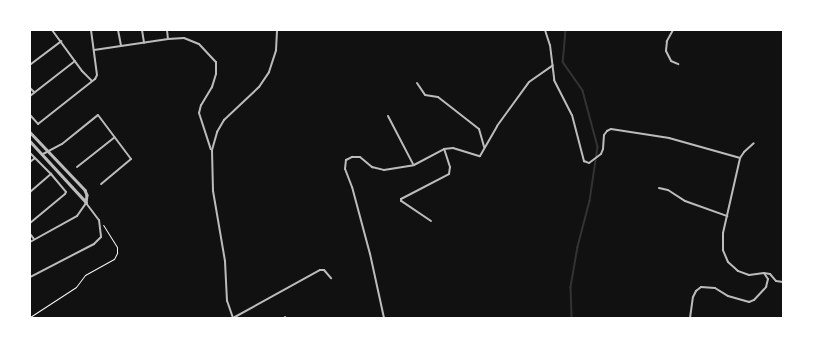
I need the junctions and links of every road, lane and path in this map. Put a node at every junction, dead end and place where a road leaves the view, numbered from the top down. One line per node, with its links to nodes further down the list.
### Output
1 (52, 30): 10 (street)
2 (92, 30): 13 (street)
3 (118, 30): 12 (street)
4 (142, 30): 11 (street)
5 (167, 30): 9 (street)
6 (277, 30): 31 (street)
7 (545, 30): 17 (street)
8 (672, 30): 16 (street)
9 (168, 39): 11 (street); 31 (street)
10 (61, 41): 14 (street); 15 (street)
11 (144, 43): 12 (street)
12 (120, 46): 13 (street)
13 (94, 50): 18 (street)
14 (75, 61): 18 (street); 21 (street)
15 (31, 64)
16 (678, 64)
17 (553, 65): 29 (street); 36 (street)
18 (92, 80): 23 (street)
19 (417, 82): 29 (street)
20 (30, 88): 21 (street)
21 (34, 92): 22 (street)
22 (30, 96)
23 (30, 115)
24 (388, 116): 38 (street)
25 (30, 132): 32 (street)
26 (115, 137): 32 (street); 39 (street); 41 (street)
27 (30, 141): 34 (street)
28 (754, 143): 36 (street)
29 (484, 148): 30 (street)
30 (444, 149): 38 (street); 47 (street)
31 (212, 150): 57 (street)
32 (50, 152): 34 (street); 44 (street)
33 (30, 153): 35 (street)
34 (43, 154): 44 (street)
35 (35, 158): 37 (street); 40 (street)
36 (740, 158): 45 (street)
37 (30, 162)
38 (414, 165): 58 (street)
39 (77, 167)
40 (51, 174): 43 (street); 48 (street)
41 (100, 184)
42 (659, 188): 45 (street)
43 (30, 192)
44 (86, 203): 46 (street); 50 (street)
45 (727, 216): 52 (street)
46 (99, 220): 53 (street); 56 (path)
47 (431, 221)
48 (30, 223)
49 (30, 234): 50 (street)
50 (34, 239): 51 (street)
51 (30, 242)
52 (764, 273): 55 (street); 59 (street)
53 (30, 277)
54 (331, 278): 57 (street)
55 (783, 282)
56 (30, 317)
57 (233, 318)
58 (384, 318)
59 (690, 318)

